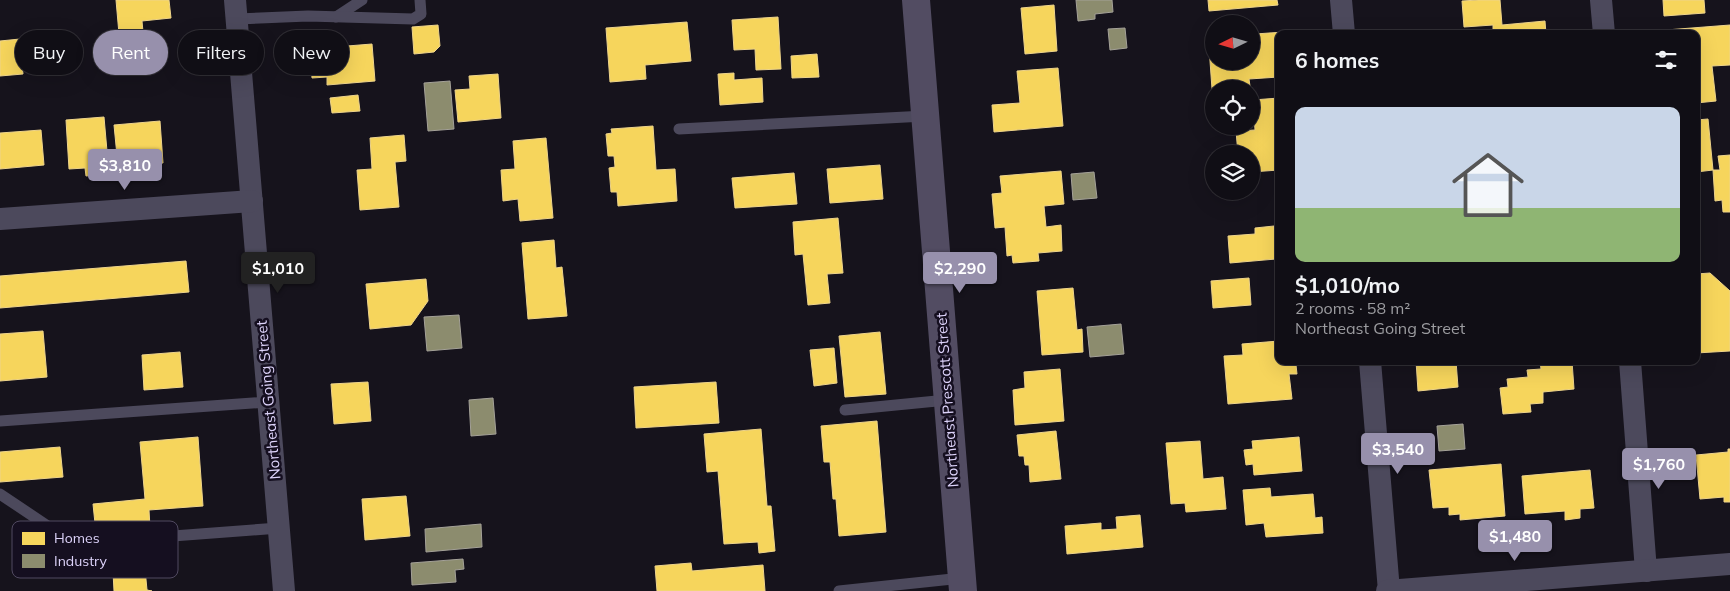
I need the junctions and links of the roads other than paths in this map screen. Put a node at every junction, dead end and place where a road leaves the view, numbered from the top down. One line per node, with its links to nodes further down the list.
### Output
1 (362, 0): 7 (lane)
2 (420, 0): 7 (lane)
3 (916, 0): 10 (street, Northeast Prescott Street)
4 (1341, 0): 8 (street)
5 (1601, 0): 9 (street)
6 (236, 9): 7 (lane); 12 (street, Northeast Going Street)
7 (336, 17)
8 (1344, 30)
9 (1604, 30)
10 (925, 116): 11 (lane); 16 (street, Northeast Prescott Street)
11 (679, 129)
12 (252, 201): 13 (street); 17 (street, Northeast Going Street)
13 (0, 218)
14 (1370, 365): 29 (street)
15 (1630, 365): 25 (street)
16 (947, 400): 18 (lane); 26 (street, Northeast Prescott Street)
17 (268, 402): 19 (lane); 22 (street, Northeast Going Street)
18 (845, 410)
19 (0, 421)
20 (0, 494): 21 (lane)
21 (40, 521)
22 (279, 528): 23 (lane); 27 (street, Northeast Going Street)
23 (178, 536)
24 (1730, 564): 25 (street)
25 (1646, 571): 29 (street)
26 (962, 585): 28 (lane)
27 (284, 591)
28 (839, 591)
29 (1389, 591)

